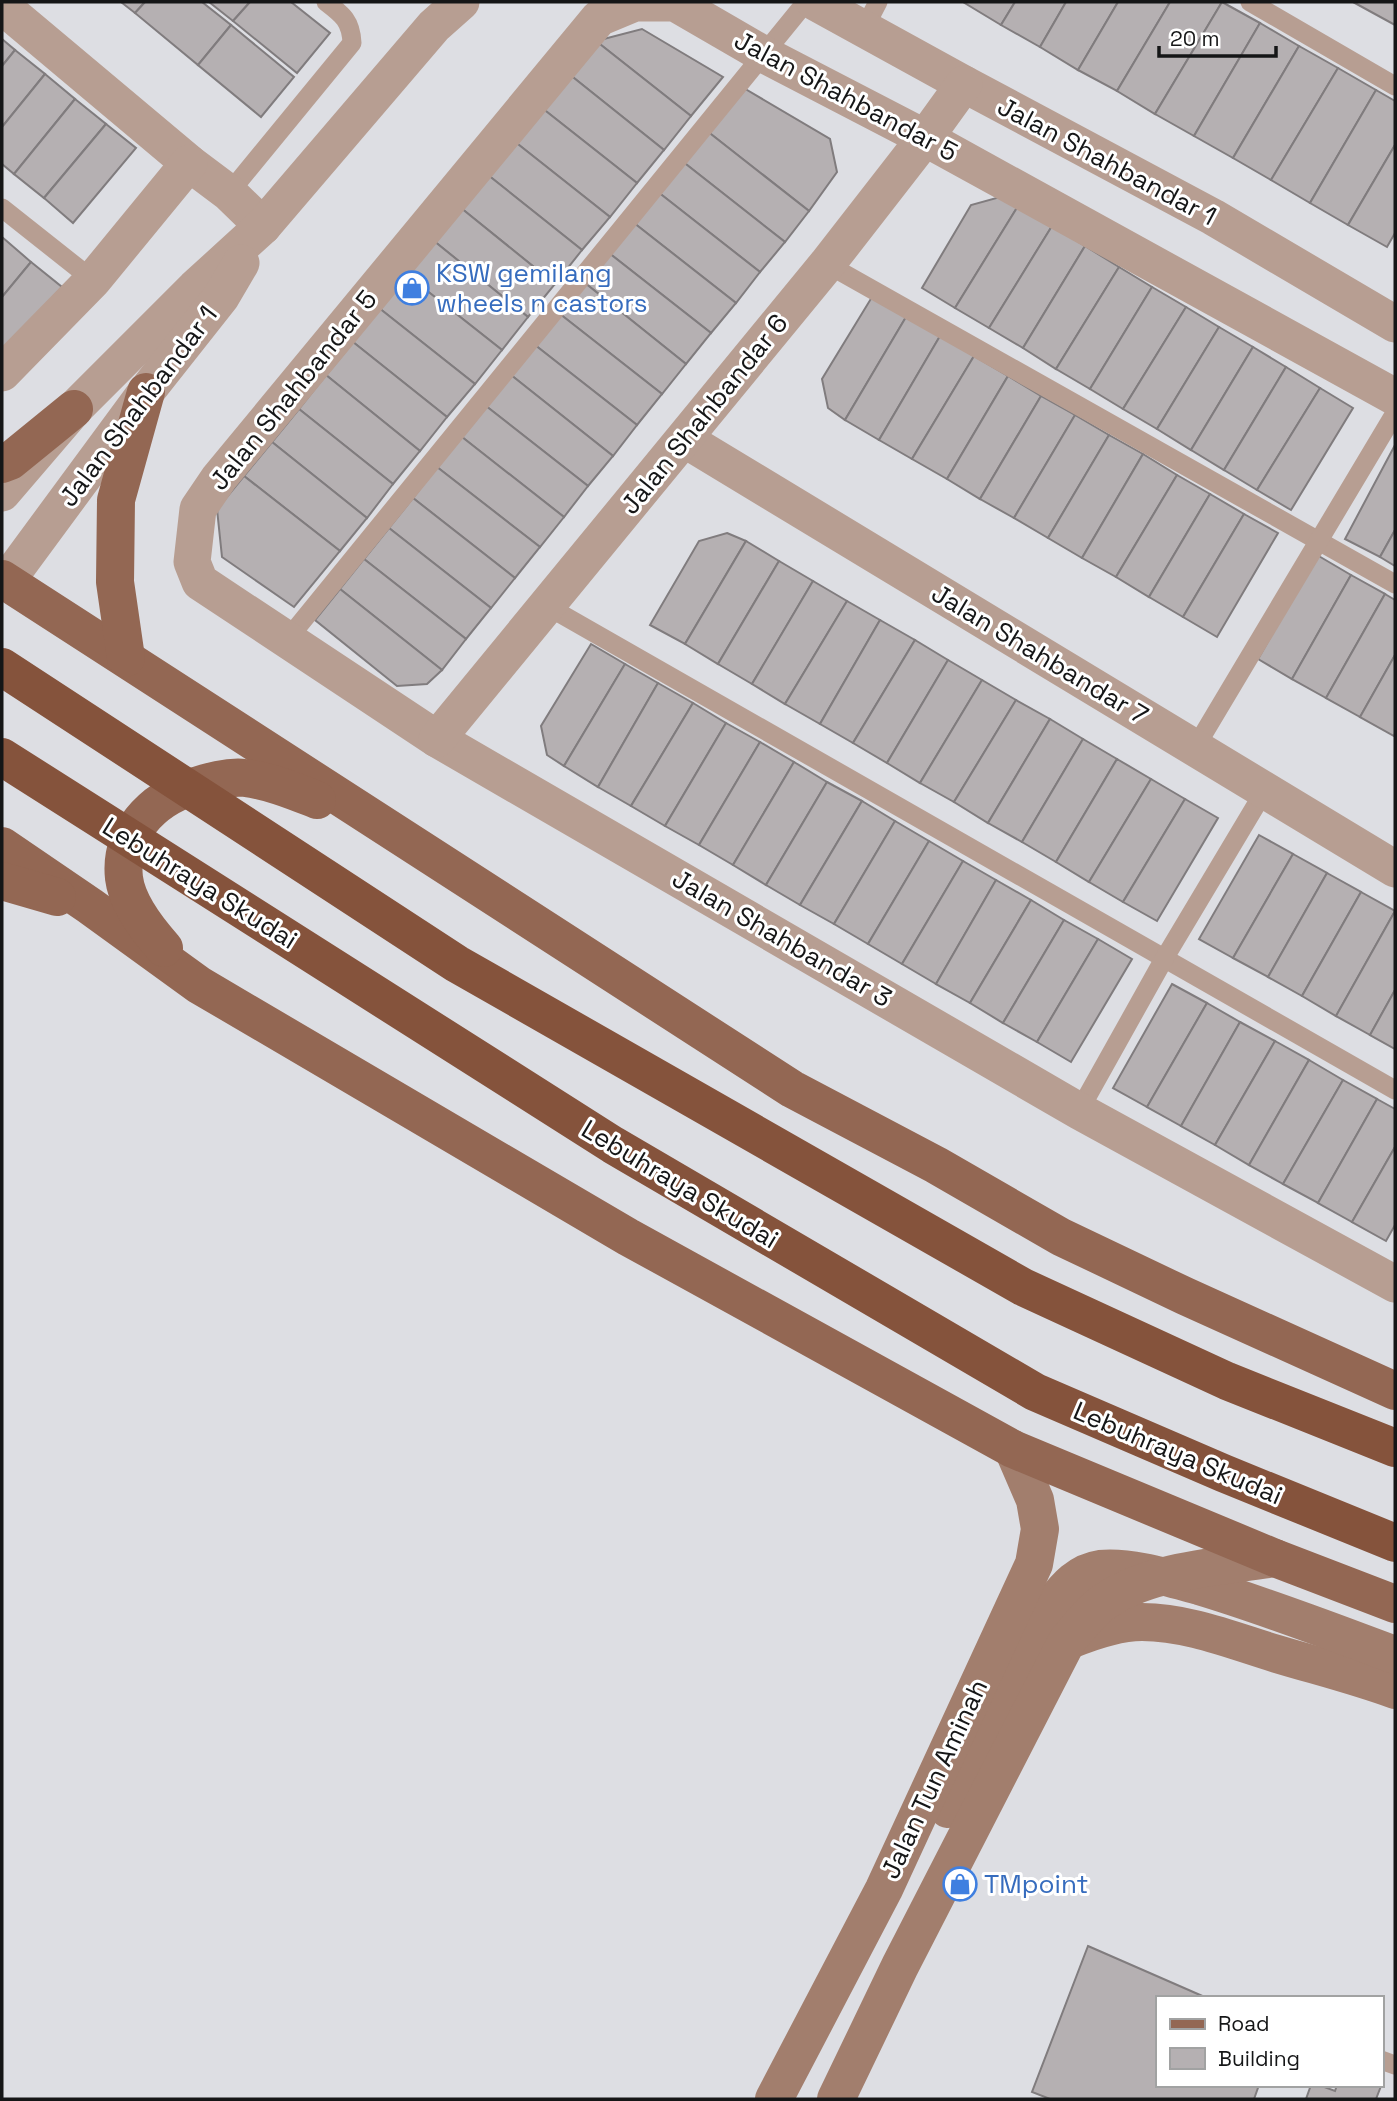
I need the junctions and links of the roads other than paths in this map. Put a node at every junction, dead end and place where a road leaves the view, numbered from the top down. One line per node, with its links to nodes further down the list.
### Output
1 (326, 2): 13 (lane)
2 (461, 2): 15 (street, Jalan Shahbandar 1)
3 (806, 2): 8 (lane)
4 (816, 2): 7 (street, Jalan Shahbandar 1)
5 (1250, 2): 10 (lane)
6 (2, 6): 12 (street)
7 (871, 15): 9 (street, Jalan Shahbandar 1)
8 (764, 54): 11 (street, Jalan Shahbandar 5); 28 (street, Jalan Shahbandar 5); 32 (lane)
9 (964, 84): 11 (street, Jalan Shahbandar 6); 18 (street, Jalan Shahbandar 1)
10 (1395, 86)
11 (925, 138): 16 (street, Jalan Shahbandar 6); 21 (street, Jalan Shahbandar 5)
12 (190, 163): 13 (street); 17 (street)
13 (229, 193): 15 (street)
14 (2, 208): 17 (lane)
15 (263, 226): 20 (street, Jalan Shahbandar 1); 22 (street, Jalan Shahbandar 1)
16 (827, 264): 24 (street, Jalan Shahbandar 6); 27 (lane)
17 (93, 280): 19 (street)
18 (1395, 324)
19 (2, 373)
20 (146, 392): 29 (street, Jalan Shahbandar 1); 33 (main road)
21 (1395, 397)
22 (74, 409): 25 (main road); 26 (street, Jalan Shahbandar 1)
23 (1395, 413): 27 (lane)
24 (684, 439): 31 (street, Jalan Shahbandar 6); 36 (street, Jalan Shahbandar 7)
25 (2, 464)
26 (2, 493)
27 (1318, 540): 30 (lane); 36 (lane)
28 (192, 562): 32 (street, Jalan Shahbandar 3)
29 (3, 583): 33 (main road)
30 (1395, 584)
31 (547, 606): 35 (street, Jalan Shahbandar 6); 44 (lane)
32 (286, 641): 35 (street, Jalan Shahbandar 3)
33 (126, 658): 39 (main road)
34 (2, 667): 50 (highway, bridge)
35 (437, 739): 47 (street, Jalan Shahbandar 3)
36 (1195, 748): 38 (street, Jalan Shahbandar 7)
37 (2, 757): 52 (highway, Lebuhraya Skudai, bridge)
38 (1265, 790): 41 (street, Jalan Shahbandar 7); 44 (lane)
39 (376, 822): 45 (main road); 49 (main road)
40 (2, 846): 43 (main road)
41 (1395, 869)
42 (2, 881): 43 (main road)
43 (90, 906): 45 (main road)
44 (1164, 959): 46 (lane); 47 (lane)
45 (199, 985): 51 (main road)
46 (1395, 1090)
47 (1079, 1111): 48 (street, Jalan Shahbandar 3)
48 (1395, 1284)
49 (1395, 1391)
50 (1395, 1448)
51 (1013, 1449): 53 (main road); 59 (main road, Jalan Tun Aminah)
52 (1395, 1543)
53 (1275, 1558): 54 (main road, Jalan Tun Aminah); 55 (main road)
54 (1163, 1576): 56 (main road, Jalan Tun Aminah); 57 (main road); 59 (main road)
55 (1395, 1604)
56 (1067, 1641): 58 (main road); 61 (main road, Jalan Tun Aminah)
57 (1395, 1655)
58 (1395, 1690)
59 (884, 1889): 60 (main road, Jalan Tun Aminah)
60 (774, 2099)
61 (836, 2099)

